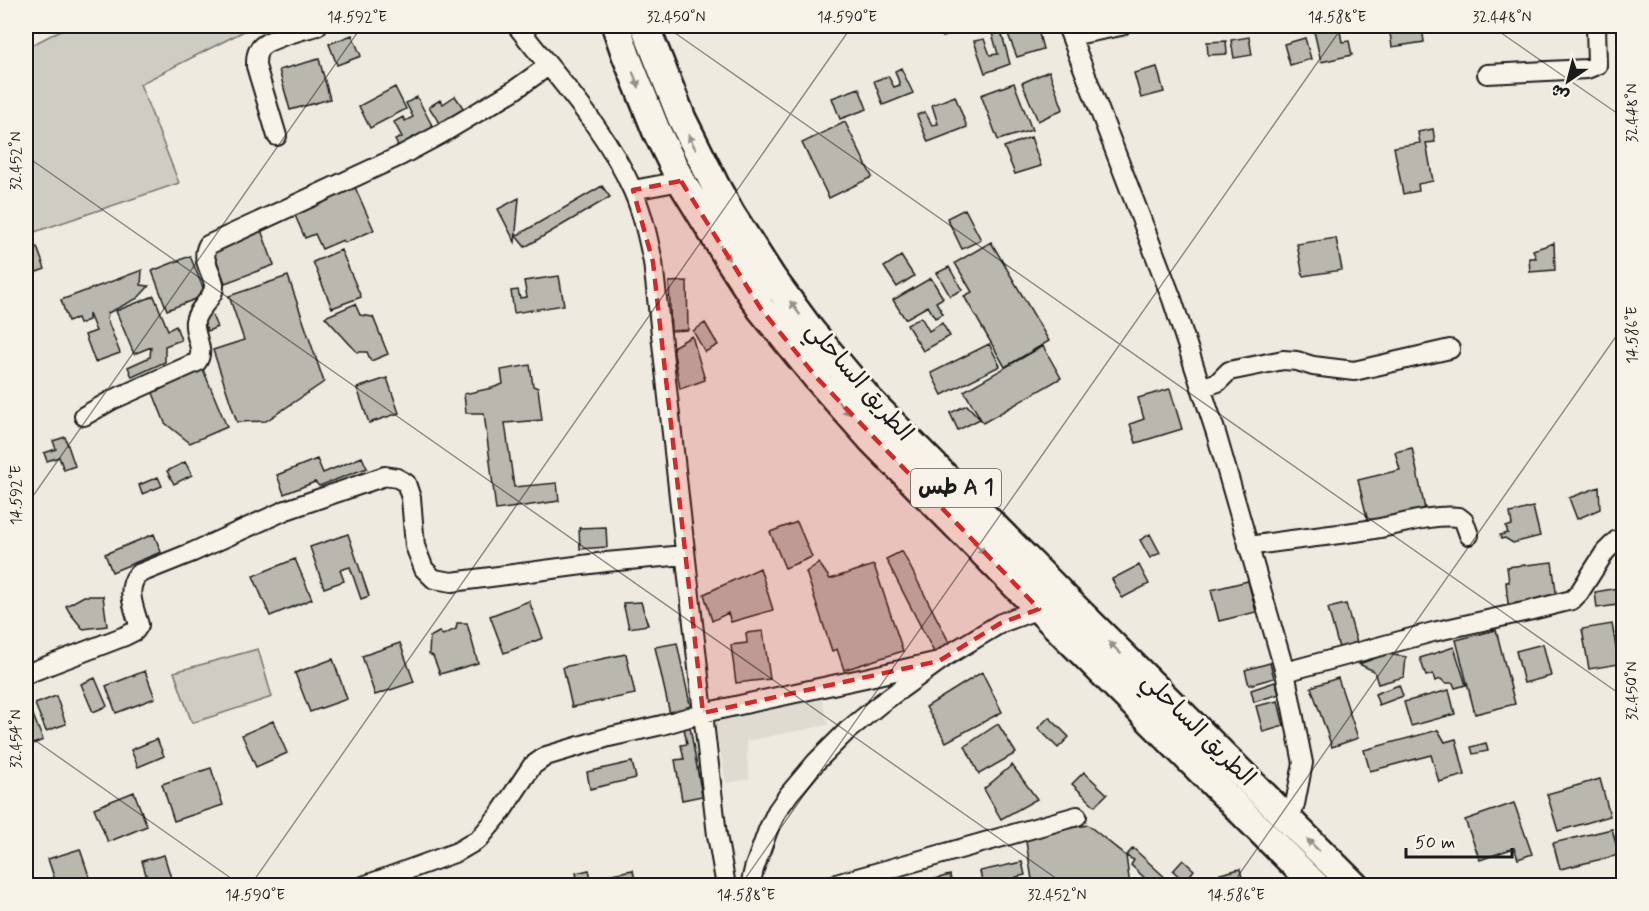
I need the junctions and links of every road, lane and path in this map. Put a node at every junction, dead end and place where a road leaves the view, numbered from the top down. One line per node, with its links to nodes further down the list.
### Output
1 (317, 26): 10 (street)
2 (517, 26): 8 (street)
3 (616, 26): 11 (highway, الطريق الساحلي / طس A 1, one-way to 11)
4 (645, 26): 26 (highway, الطريق الساحلي / طس A 1, one-way to 4)
5 (1121, 26): 7 (street)
6 (1596, 26): 9 (street)
7 (1069, 31): 14 (street)
8 (548, 66): 12 (street); 15 (street)
9 (1487, 74)
10 (277, 136)
11 (681, 181): 12 (street); 20 (highway, الطريق الساحلي / طس A 1, one-way to 20)
12 (633, 190): 19 (street)
13 (1450, 349): 14 (street)
14 (1201, 388): 18 (street)
15 (84, 416)
16 (1469, 534): 18 (street)
17 (1623, 537): 22 (street)
18 (1248, 546): 22 (street)
19 (685, 555): 23 (street); 24 (street)
20 (1039, 609): 21 (street); 31 (highway, الطريق الساحلي / طس A 1)
21 (939, 661): 24 (street); 29 (street)
22 (1285, 672): 26 (street)
23 (26, 674)
24 (703, 713): 27 (street); 28 (street)
25 (1077, 816): 30 (street)
26 (1289, 820): 32 (highway, الطريق الساحلي / طس A 1, one-way to 26)
27 (363, 885)
28 (726, 885)
29 (750, 885)
30 (828, 885)
31 (1316, 885)
32 (1355, 885)

